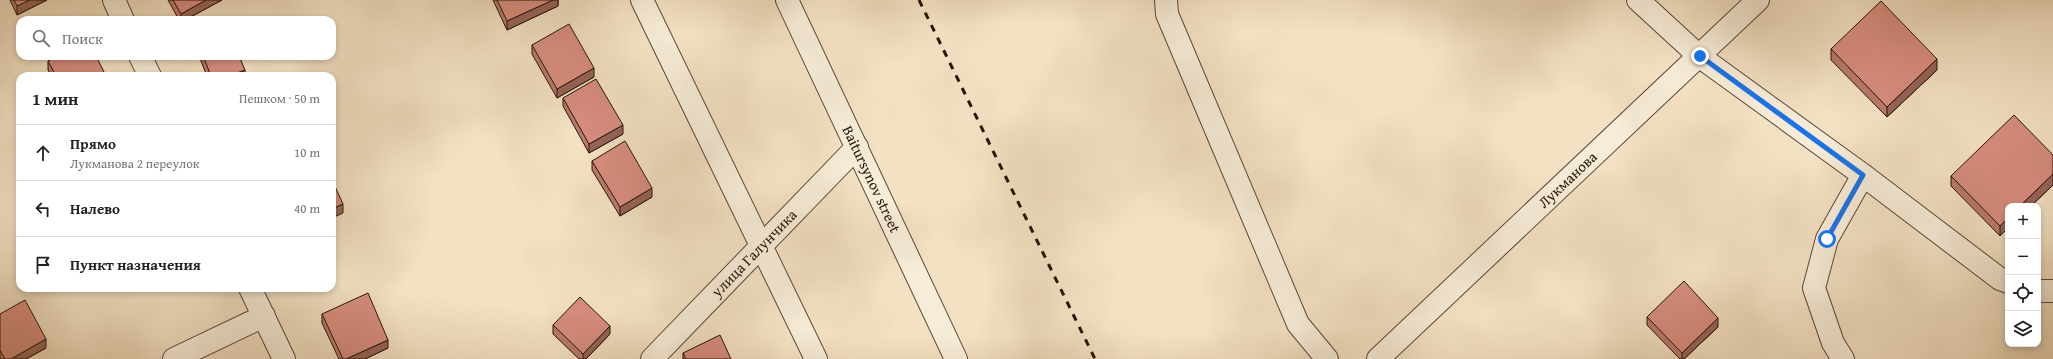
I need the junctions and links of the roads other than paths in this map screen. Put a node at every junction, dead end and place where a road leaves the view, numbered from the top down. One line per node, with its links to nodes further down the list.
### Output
1 (114, 0): 7 (street)
2 (642, 0): 13 (street)
3 (787, 0): 11 (street, Baitursynov street)
4 (1166, 0): 24 (street)
5 (1638, 0): 8 (street)
6 (1758, 0): 8 (street, Лукманова)
7 (121, 16)
8 (1700, 56): 12 (street); 25 (street, Лукманова)
9 (142, 60): 10 (street)
10 (148, 72)
11 (857, 147): 13 (street, улица Галунчика); 23 (street, Baitursynov street)
12 (1863, 175): 14 (street); 26 (street)
13 (760, 247): 21 (street, улица Галунчика); 22 (street)
14 (2005, 281)
15 (2041, 291): 16 (street)
16 (2053, 291)
17 (252, 292): 18 (street)
18 (264, 316): 19 (street); 20 (street)
19 (174, 359)
20 (284, 359)
21 (652, 359)
22 (816, 359)
23 (956, 359)
24 (1327, 359)
25 (1378, 359)
26 (1844, 359)

